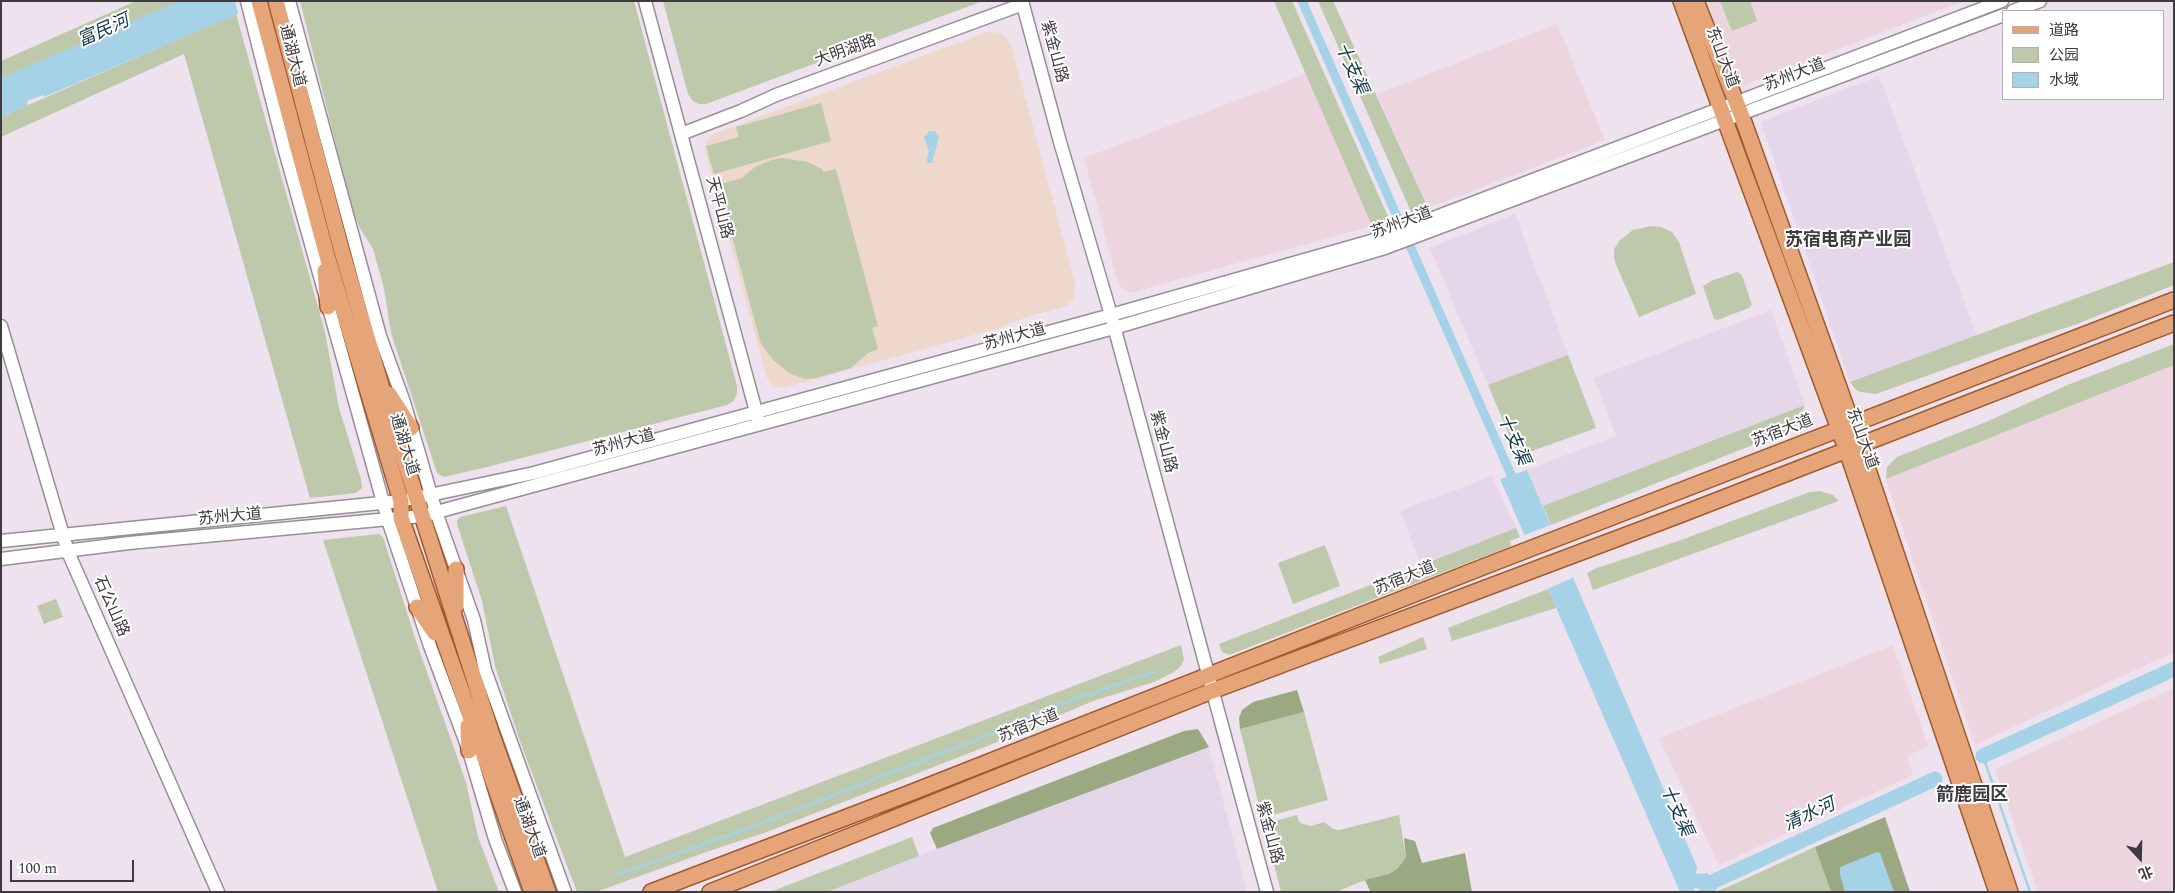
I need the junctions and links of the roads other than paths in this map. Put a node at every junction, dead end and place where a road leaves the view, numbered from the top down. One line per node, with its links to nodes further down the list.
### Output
1 (248, 1): 19 (street)
2 (259, 1): 17 (main road, 通湖大道)
3 (276, 1): 23 (main road, 通湖大道)
4 (289, 1): 26 (street)
5 (645, 1): 16 (street, 天平山路)
6 (650, 1): 16 (street, 天平山路)
7 (1681, 1): 15 (main road, 东山大道)
8 (1696, 1): 14 (main road, 东山大道)
9 (2002, 1): 14 (street, 苏州大道)
10 (2040, 1): 12 (street)
11 (1020, 2): 16 (street, 大明湖路); 20 (street, 紫金山路)
12 (2016, 10)
13 (2002, 16): 14 (street, 苏州大道)
14 (1738, 108): 15 (street, 苏州大道); 25 (main road, 东山大道)
15 (1723, 114): 20 (street, 苏州大道); 25 (main road, 东山大道)
16 (682, 129): 24 (street, 天平山路)
17 (323, 242): 19 (main road); 28 (main road, 通湖大道)
18 (2174, 300): 25 (main road, 苏宿大道)
19 (328, 307): 29 (street)
20 (1112, 322): 24 (street, 苏州大道); 40 (street, 紫金山路)
21 (2174, 323): 27 (main road)
22 (1, 326): 32 (street, 石公山路)
23 (379, 379): 26 (main road); 28 (main road, 通湖大道)
24 (760, 417): 28 (street, 苏州大道); 30 (street, 苏州大道)
25 (1845, 426): 27 (main road, 东山大道); 40 (main road, 苏宿大道)
26 (411, 428): 28 (street)
27 (1853, 448): 41 (main road); 52 (main road, 东山大道); 53 (main road, 东山大道)
28 (416, 498): 29 (street, 苏州大道); 30 (main road, 通湖大道); 31 (main road, 通湖大道)
29 (383, 502): 31 (street); 32 (street, 苏州大道)
30 (429, 514): 31 (street, 苏州大道); 36 (street); 38 (main road, 通湖大道)
31 (395, 519): 34 (street, 苏州大道); 37 (street); 39 (main road, 通湖大道)
32 (63, 534): 33 (street, 苏州大道); 34 (street, 石公山路)
33 (1, 541)
34 (68, 552): 35 (street, 苏州大道); 44 (street, 石公山路)
35 (1, 559)
36 (456, 568): 38 (main road); 48 (street)
37 (417, 607): 39 (main road); 43 (street)
38 (456, 620): 47 (main road, 通湖大道)
39 (445, 647): 42 (main road, 通湖大道)
40 (1208, 675): 41 (street, 紫金山路); 49 (main road, 苏宿大道)
41 (1212, 691): 50 (main road); 51 (street, 紫金山路)
42 (468, 712): 43 (main road); 46 (main road, 通湖大道)
43 (469, 751): 45 (street)
44 (218, 892)
45 (515, 892)
46 (532, 892)
47 (548, 892)
48 (565, 892)
49 (651, 892)
50 (710, 892)
51 (1267, 892)
52 (1997, 892)
53 (2010, 892)

